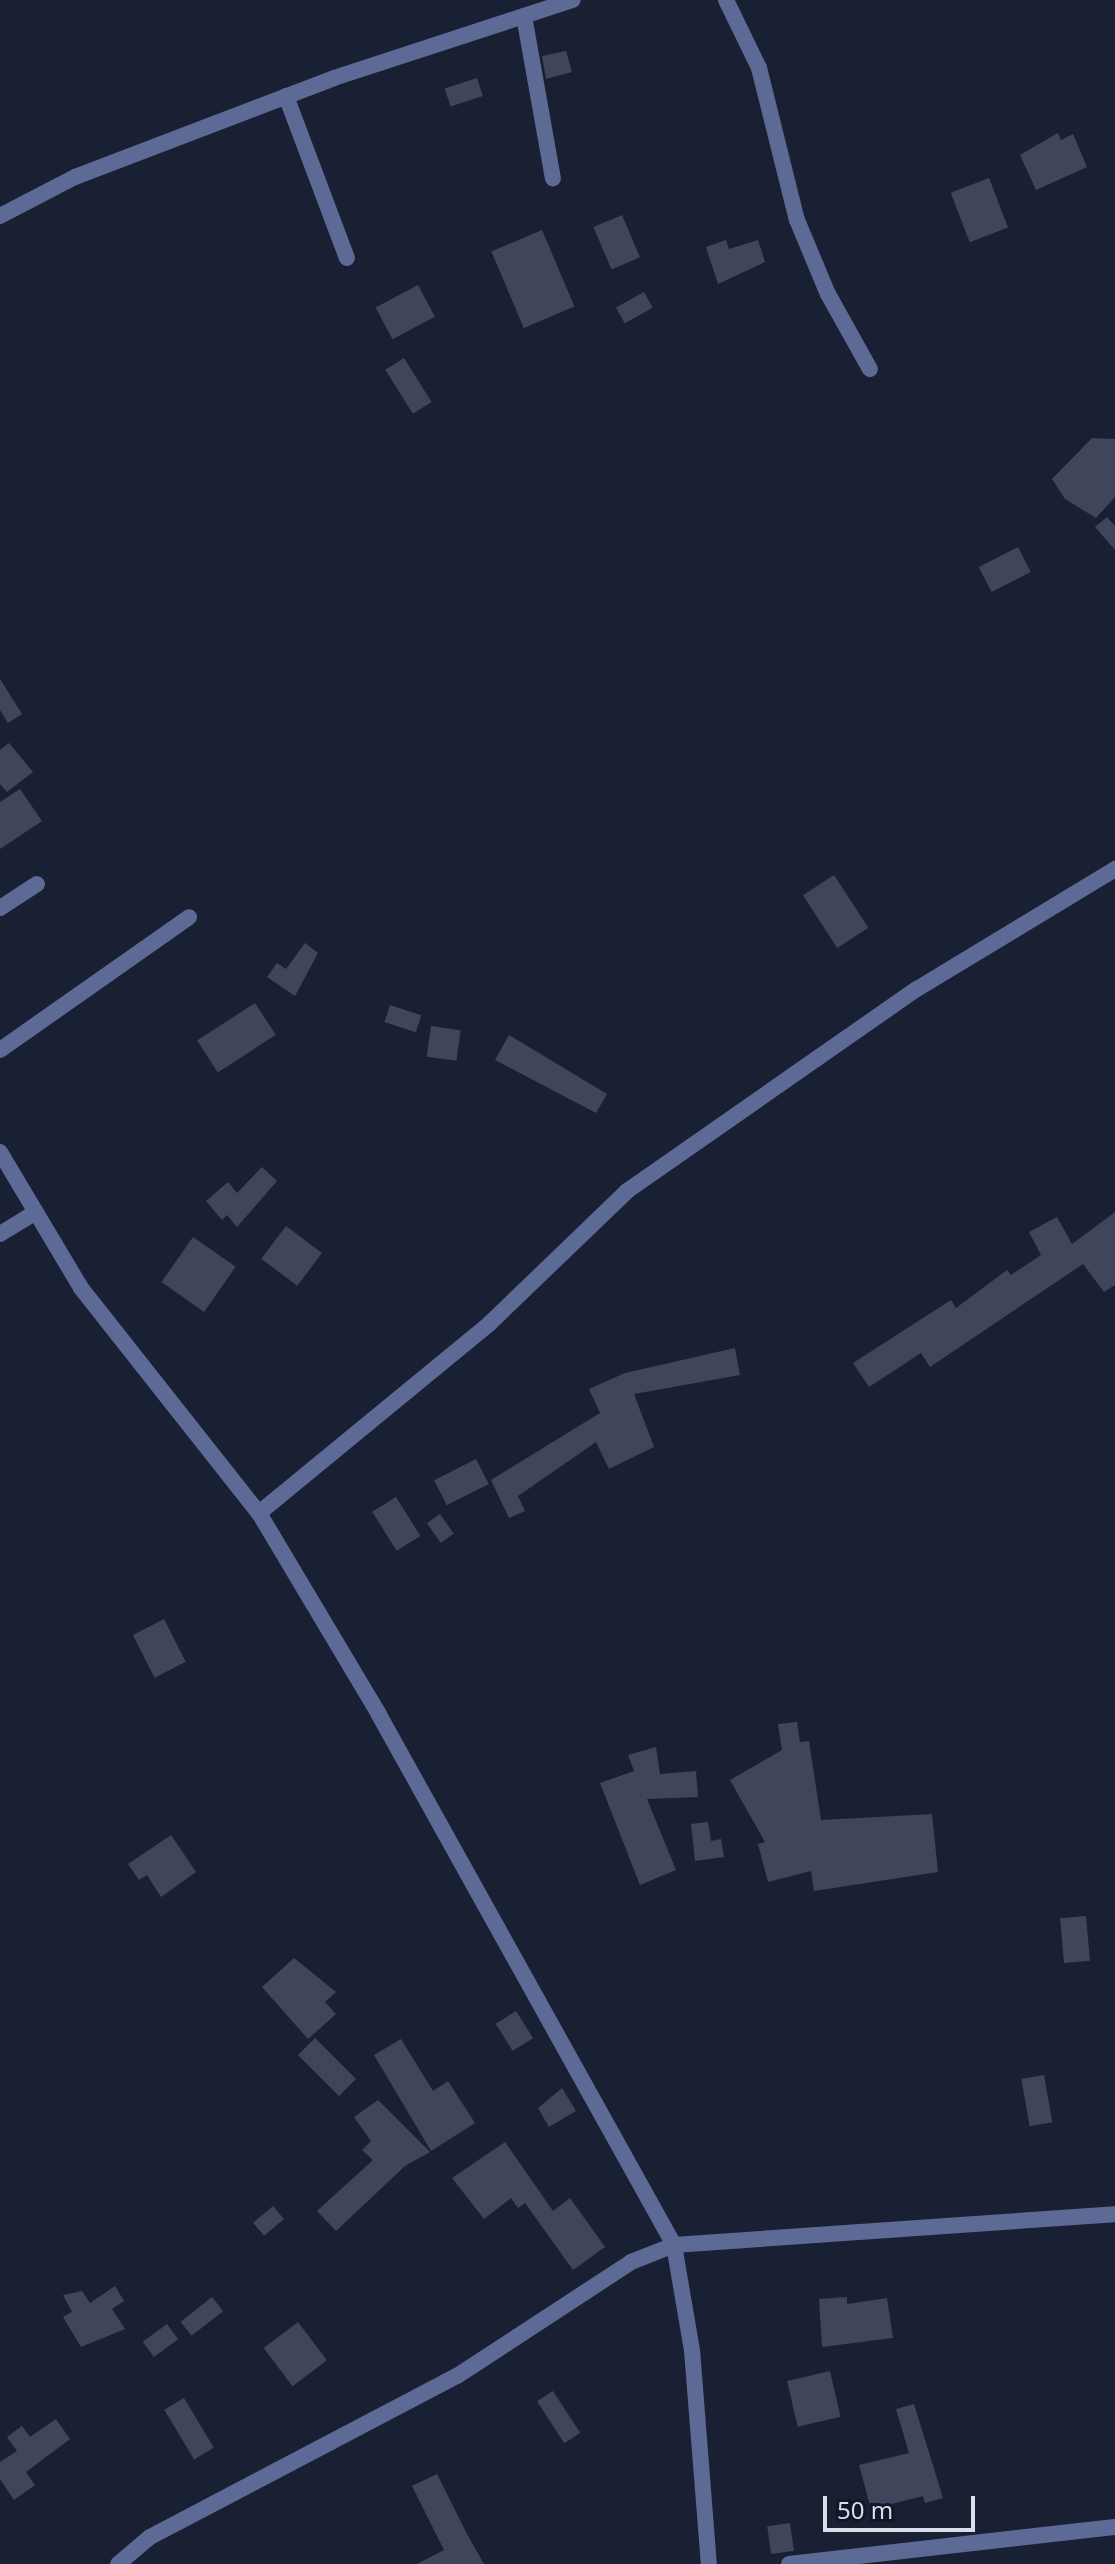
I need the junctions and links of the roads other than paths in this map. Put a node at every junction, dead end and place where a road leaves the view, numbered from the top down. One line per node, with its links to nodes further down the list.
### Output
1 (573, 0): 3 (street)
2 (726, 0): 8 (street)
3 (524, 16): 4 (street); 5 (street)
4 (286, 96): 6 (street); 7 (street)
5 (553, 178)
6 (0, 216)
7 (347, 258)
8 (870, 369)
9 (1115, 869): 17 (street)
10 (37, 884): 11 (street)
11 (0, 908)
12 (189, 917): 13 (street)
13 (0, 1050)
14 (0, 1152): 15 (street)
15 (36, 1212): 16 (street); 17 (street)
16 (0, 1234)
17 (259, 1513): 19 (street)
18 (1115, 2214): 19 (street)
19 (674, 2245): 21 (street); 22 (street)
20 (1115, 2527): 23 (street)
21 (118, 2564)
22 (709, 2564)
23 (789, 2564)

